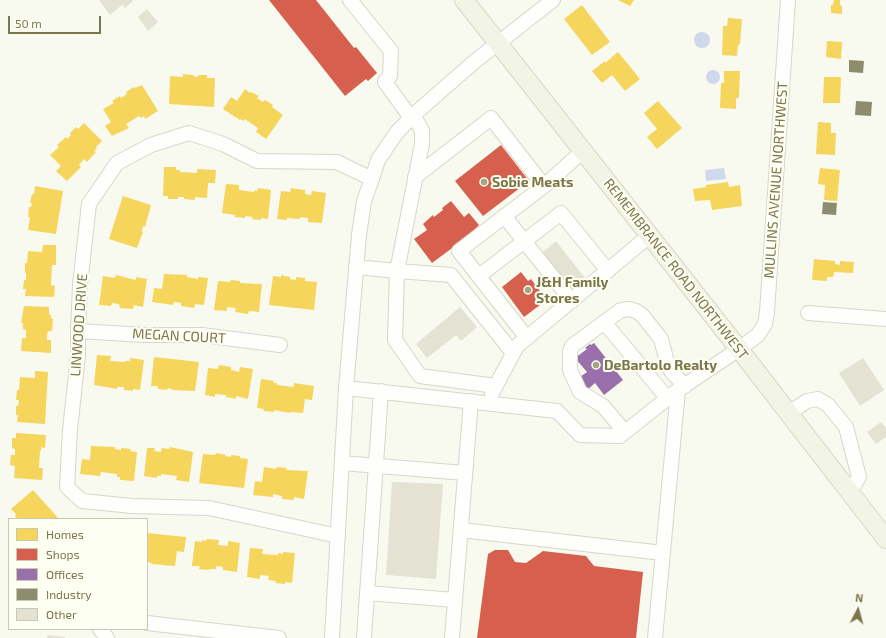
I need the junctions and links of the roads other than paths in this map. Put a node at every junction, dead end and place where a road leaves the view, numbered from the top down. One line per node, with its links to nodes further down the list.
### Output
1 (350, 0): 6 (street)
2 (464, 0): 5 (main road, REMEMBRANCE ROAD NORTHWEST)
3 (553, 0): 5 (street)
4 (788, 0): 25 (street, MULLINS AVENUE NORTHWEST)
5 (498, 43): 6 (street); 7 (main road, REMEMBRANCE ROAD NORTHWEST)
6 (412, 117): 8 (street); 9 (street)
7 (584, 151): 10 (street); 12 (main road, REMEMBRANCE ROAD NORTHWEST)
8 (415, 177): 10 (street); 15 (street)
9 (372, 179): 14 (street); 22 (street, LINWOOD DRIVE)
10 (544, 186): 11 (street)
11 (504, 216): 13 (street); 17 (street)
12 (650, 236): 16 (street); 25 (main road, REMEMBRANCE ROAD NORTHWEST)
13 (524, 242): 16 (street); 17 (street); 18 (street)
14 (356, 267): 15 (street); 28 (street)
15 (397, 271): 26 (street); 27 (street)
16 (608, 271): 18 (street)
17 (479, 276): 23 (street)
18 (572, 301): 23 (street)
19 (808, 313): 20 (street)
20 (886, 318)
21 (604, 322): 30 (street); 30 (street); 34 (street)
22 (78, 331): 24 (street, MEGAN COURT); 40 (street, LINWOOD DRIVE)
23 (527, 338): 26 (street)
24 (280, 345)
25 (739, 349): 30 (street, MULLINS AVENUE NORTHWEST); 33 (main road, REMEMBRANCE ROAD NORTHWEST)
26 (513, 353): 27 (street)
27 (496, 386): 32 (street)
28 (346, 388): 29 (street); 35 (street)
29 (381, 391): 31 (street); 36 (street)
30 (677, 391): 34 (street, MULLINS AVENUE NORTHWEST); 42 (street)
31 (471, 401): 32 (street); 37 (street)
32 (486, 403): 34 (street)
33 (789, 413): 38 (main road, REMEMBRANCE ROAD NORTHWEST); 38 (street)
34 (625, 432)
35 (342, 463): 36 (street); 40 (street)
36 (376, 465): 37 (street); 43 (street)
37 (465, 473): 39 (street)
38 (850, 492): 41 (main road, REMEMBRANCE ROAD NORTHWEST)
39 (461, 530): 42 (street); 44 (street)
40 (338, 536): 50 (street)
41 (886, 539)
42 (663, 553): 53 (street)
43 (367, 593): 44 (street); 51 (street)
44 (455, 600): 52 (street)
45 (148, 623): 47 (street)
46 (101, 630): 48 (street)
47 (222, 635): 49 (street)
48 (107, 638)
49 (279, 638)
50 (332, 638)
51 (364, 638)
52 (452, 638)
53 (655, 638)

